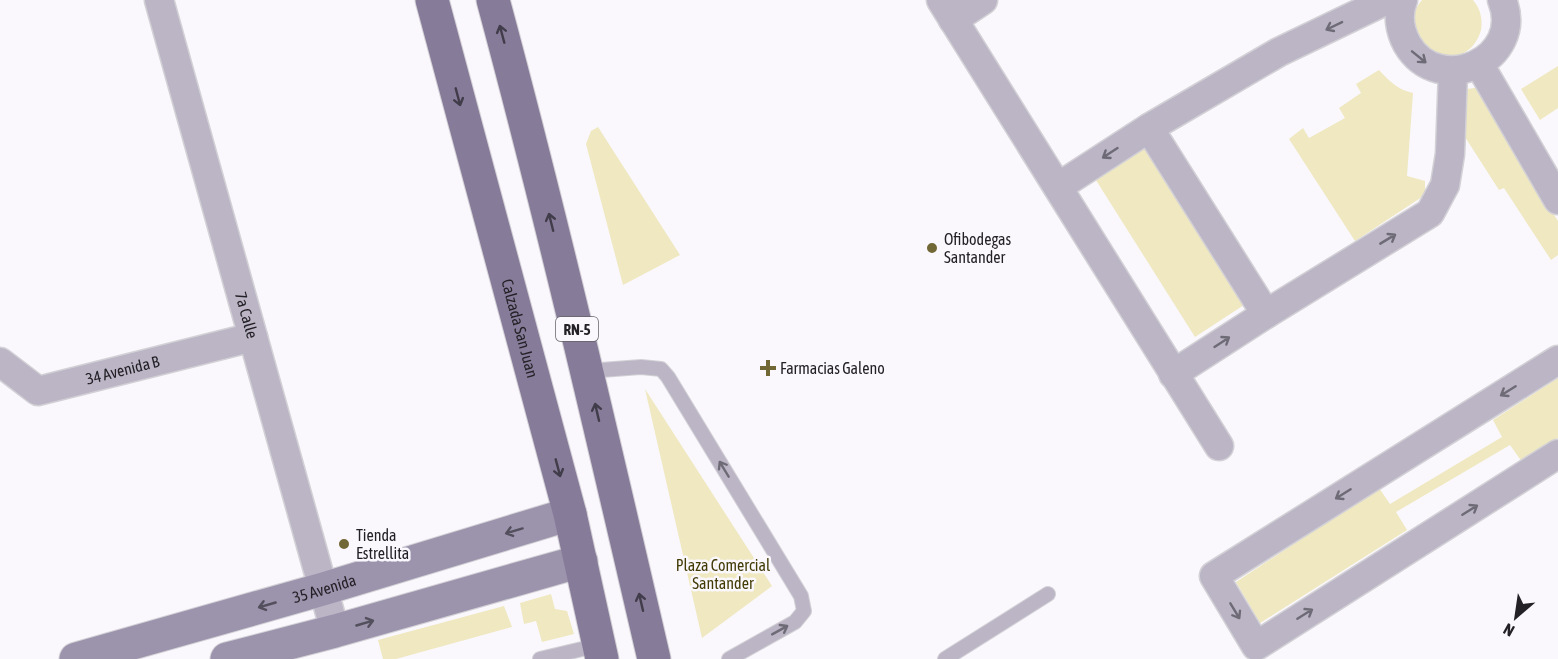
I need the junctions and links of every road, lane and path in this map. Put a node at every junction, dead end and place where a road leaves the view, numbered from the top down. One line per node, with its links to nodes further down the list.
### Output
1 (159, 0): 14 (street, 7a Calle)
2 (432, 0): 21 (main road, Calzada San Juan, one-way to 21)
3 (494, 0): 17 (main road, RN-5, one-way to 3)
4 (984, 0): 8 (street)
5 (1387, 0): 10 (street, one-way to 10)
6 (1403, 0): 9 (street, one-way to 9)
7 (1510, 7): 9 (street)
8 (947, 10): 11 (street)
9 (1466, 67): 12 (street); 13 (street, one-way to 9)
10 (1149, 128): 11 (street, one-way to 11); 13 (street)
11 (1058, 187): 18 (street)
12 (1558, 200)
13 (1266, 314): 18 (street, one-way to 13)
14 (253, 337): 16 (street, 34 Avenida B); 23 (street, 7a Calle)
15 (1558, 360): 20 (street, one-way to 20)
16 (0, 362)
17 (588, 371): 30 (main road, RN-5, one-way to 17); 31 (lane, one-way to 17)
18 (1173, 374): 19 (street)
19 (1219, 446)
20 (1558, 454)
21 (570, 514): 22 (main road, Calzada San Juan); 23 (street, 35 Avenida, one-way to 23)
22 (582, 561): 25 (street, one-way to 22); 26 (main road, Calzada San Juan)
23 (323, 589): 25 (street, 7a Calle); 27 (street, 35 Avenida, one-way to 27)
24 (1048, 594): 32 (lane)
25 (335, 631): 28 (street)
26 (601, 652): 29 (lane)
27 (76, 659)
28 (227, 659)
29 (540, 659)
30 (654, 659)
31 (729, 659)
32 (945, 659)

